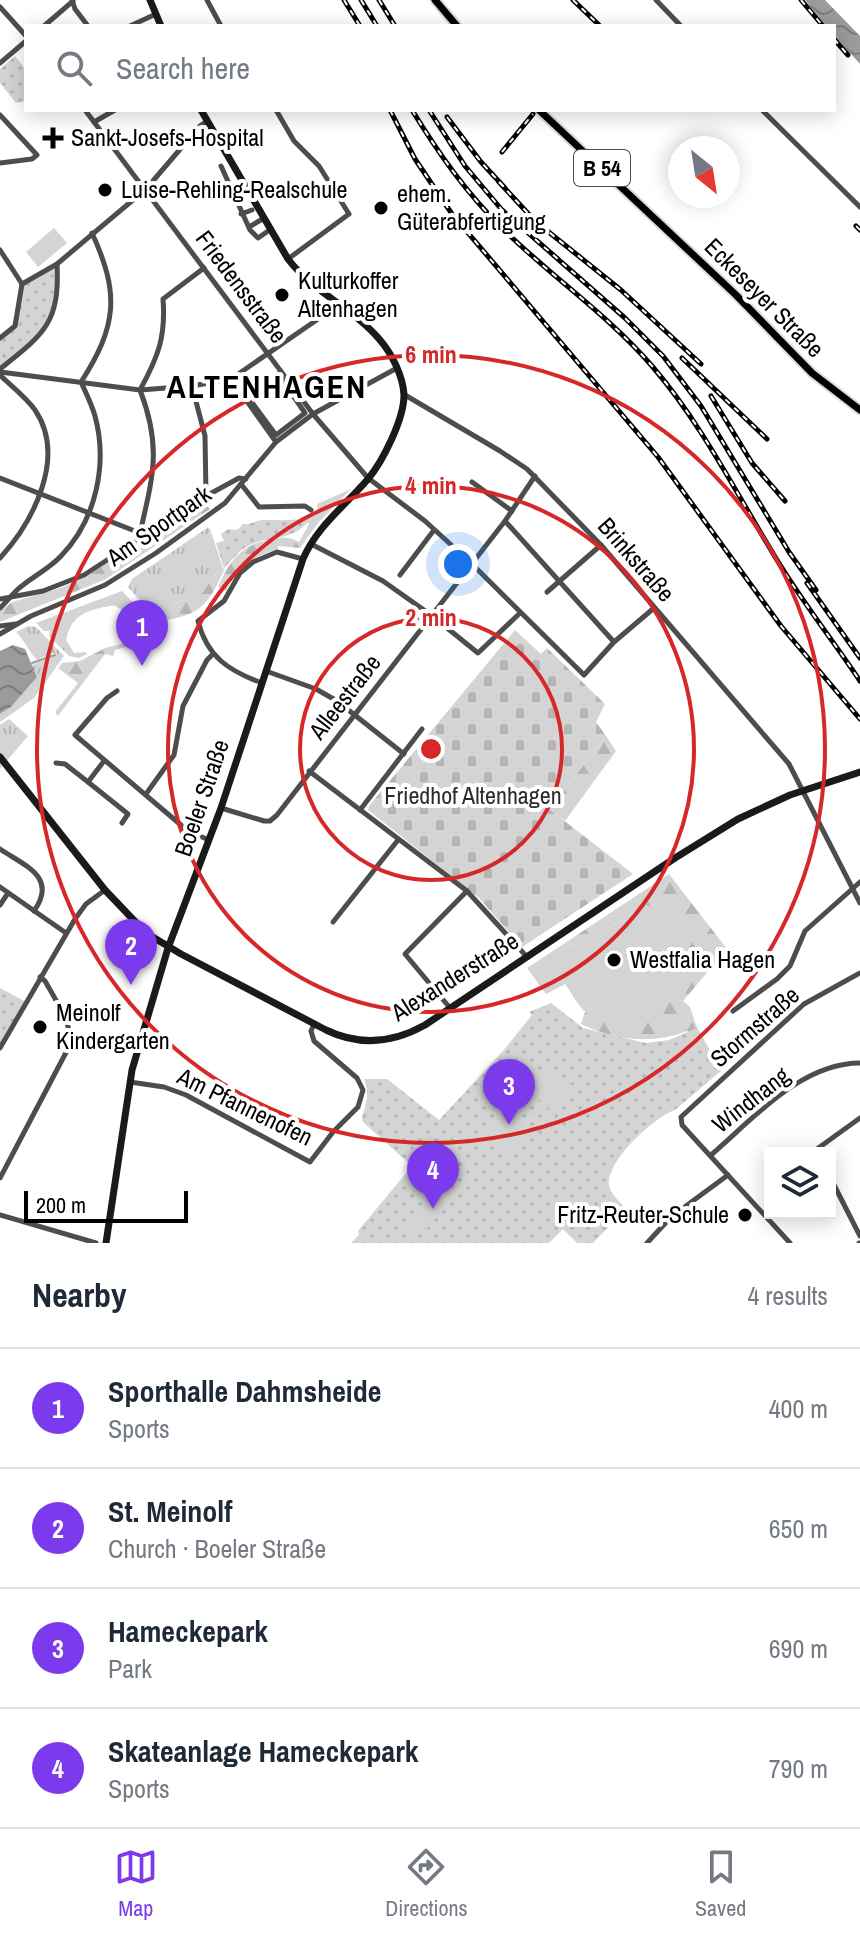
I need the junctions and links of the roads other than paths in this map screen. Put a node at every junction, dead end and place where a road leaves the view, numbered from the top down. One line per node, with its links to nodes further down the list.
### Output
1 (150, 0): 7 (street)
2 (207, 0): 12 (street)
3 (435, 0): 13 (main road)
4 (656, 0): 14 (street)
5 (73, 1): 8 (street); 9 (street)
6 (0, 7): 15 (street)
7 (156, 14): 10 (street); 11 (street)
8 (46, 24)
9 (86, 24)
10 (134, 24)
11 (160, 24)
12 (220, 24)
13 (455, 24)
14 (679, 24)
15 (24, 36)
16 (24, 40): 17 (street)
17 (0, 63)
18 (86, 112): 26 (street, Friedensstraße)
19 (112, 112): 26 (street)
20 (202, 112): 25 (street)
21 (277, 112): 40 (street)
22 (541, 112): 56 (main road, Eckeseyer Straße / B 54)
23 (764, 112): 32 (street)
24 (0, 115): 27 (street)
25 (207, 121): 29 (street); 30 (street)
26 (94, 122): 30 (street, Friedensstraße)
27 (0, 163)
28 (221, 166): 31 (street)
29 (245, 185): 31 (street); 35 (street)
30 (146, 189): 38 (street); 42 (street, Friedensstraße)
31 (231, 191): 34 (street)
32 (860, 207)
33 (252, 210): 34 (street)
34 (241, 214): 36 (street)
35 (264, 218): 36 (street); 37 (street)
36 (249, 227): 37 (street)
37 (271, 229): 40 (street)
38 (92, 233): 41 (street); 51 (street)
39 (0, 250): 43 (street)
40 (288, 259): 44 (street)
41 (57, 264): 43 (street); 48 (street)
42 (204, 268): 46 (street, Friedensstraße); 54 (street)
43 (22, 284): 45 (street)
44 (334, 303): 46 (street); 47 (street)
45 (0, 338)
46 (268, 352): 49 (street); 58 (street, Friedensstraße)
47 (397, 368): 55 (street); 58 (street)
48 (0, 372): 50 (street); 65 (street)
49 (231, 379): 52 (street); 59 (street)
50 (62, 380): 51 (street); 53 (street)
51 (81, 382): 54 (street); 69 (street)
52 (192, 386): 54 (street); 66 (street)
53 (62, 390)
54 (140, 390): 72 (street)
55 (404, 395): 60 (street, Brinkstraße); 62 (street, Boeler Straße)
56 (860, 410)
57 (305, 413): 57 (street)
58 (313, 414): 59 (street); 62 (street, Friedensstraße)
59 (276, 442): 63 (street)
60 (535, 476): 68 (street, Alleestraße); 74 (street, Brinkstraße)
61 (0, 478): 65 (street)
62 (368, 478): 71 (street, Friedensstraße); 73 (street, Boeler Straße)
63 (244, 481): 66 (street); 67 (street, Am Sportpark); 87 (street, Am Sportpark)
64 (472, 482): 68 (street)
65 (40, 494): 69 (street); 75 (street)
66 (206, 496): 72 (street)
67 (311, 510)
68 (512, 511): 70 (street, Alleestraße)
69 (90, 512): 72 (street); 81 (street)
70 (505, 521): 77 (street, Alleestraße); 79 (street)
71 (434, 530): 77 (street, Friedensstraße); 78 (street)
72 (142, 535): 81 (street)
73 (310, 543): 76 (street, Boeler Straße); 86 (street)
74 (601, 545): 79 (street); 84 (street, Brinkstraße)
75 (0, 558)
76 (303, 559): 91 (street); 92 (street, Boeler Straße)
77 (471, 563): 85 (street, Friedensstraße); 86 (street, Alleestraße)
78 (400, 575)
79 (558, 580): 80 (street); 90 (street)
80 (547, 592)
81 (13, 595): 82 (street); 83 (street)
82 (0, 599)
83 (0, 608)
84 (654, 608): 90 (street); 104 (street, Brinkstraße)
85 (520, 613): 86 (street); 90 (street, Friedensstraße)
86 (431, 615): 95 (street, Alleestraße)
87 (17, 625): 88 (street, Am Sportpark); 89 (street, Am Sportpark)
88 (0, 626)
89 (0, 634)
90 (614, 642)
91 (214, 654): 93 (street); 105 (street)
92 (266, 671): 93 (street, Boeler Straße); 95 (street)
93 (262, 683): 106 (street, Boeler Straße)
94 (117, 691): 99 (street)
95 (355, 714): 97 (street); 101 (street, Alleestraße)
96 (422, 729): 97 (street)
97 (404, 754): 107 (street)
98 (1, 758): 114 (street, Alexanderstraße)
99 (104, 761): 103 (street); 105 (street)
100 (56, 763): 103 (street)
101 (309, 771): 106 (street, Alleestraße); 107 (street)
102 (860, 772): 104 (street, Alexanderstraße)
103 (88, 782): 108 (street)
104 (804, 790): 115 (street, Brinkstraße); 124 (street, Alexanderstraße)
105 (146, 794): 109 (street)
106 (221, 808): 109 (street, Boeler Straße)
107 (360, 810): 110 (street)
108 (122, 823)
109 (209, 840): 123 (street, Boeler Straße)
110 (398, 840): 116 (street); 121 (street)
111 (0, 849): 120 (street)
112 (860, 882): 115 (street)
113 (0, 887): 117 (street)
114 (105, 890): 122 (street); 123 (street, Alexanderstraße)
115 (853, 890): 118 (street, Brinkstraße); 128 (street)
116 (467, 891): 124 (street); 127 (street)
117 (8, 893): 119 (street); 120 (street)
118 (860, 903)
119 (0, 905)
120 (34, 911): 122 (street)
121 (333, 922)
122 (66, 933): 126 (street)
123 (168, 948): 129 (street, Alexanderstraße); 132 (street, Boeler Straße)
124 (527, 957): 127 (street, Alexanderstraße)
125 (860, 973): 135 (street, Stormstraße)
126 (40, 977): 130 (street); 137 (street)
127 (450, 1008): 129 (street, Alexanderstraße)
128 (733, 1011)
129 (314, 1024): 132 (street, Am Pfannenofen)
130 (0, 1048)
131 (860, 1063): 135 (street, Windhang)
132 (129, 1082): 142 (street, Boeler Straße)
133 (860, 1118): 134 (street)
134 (822, 1147)
135 (711, 1155): 136 (street)
136 (728, 1175): 143 (street); 144 (street)
137 (0, 1178)
138 (836, 1189): 140 (street)
139 (0, 1215): 141 (street)
140 (860, 1236)
141 (96, 1243)
142 (106, 1243)
143 (647, 1243)
144 (790, 1243)

